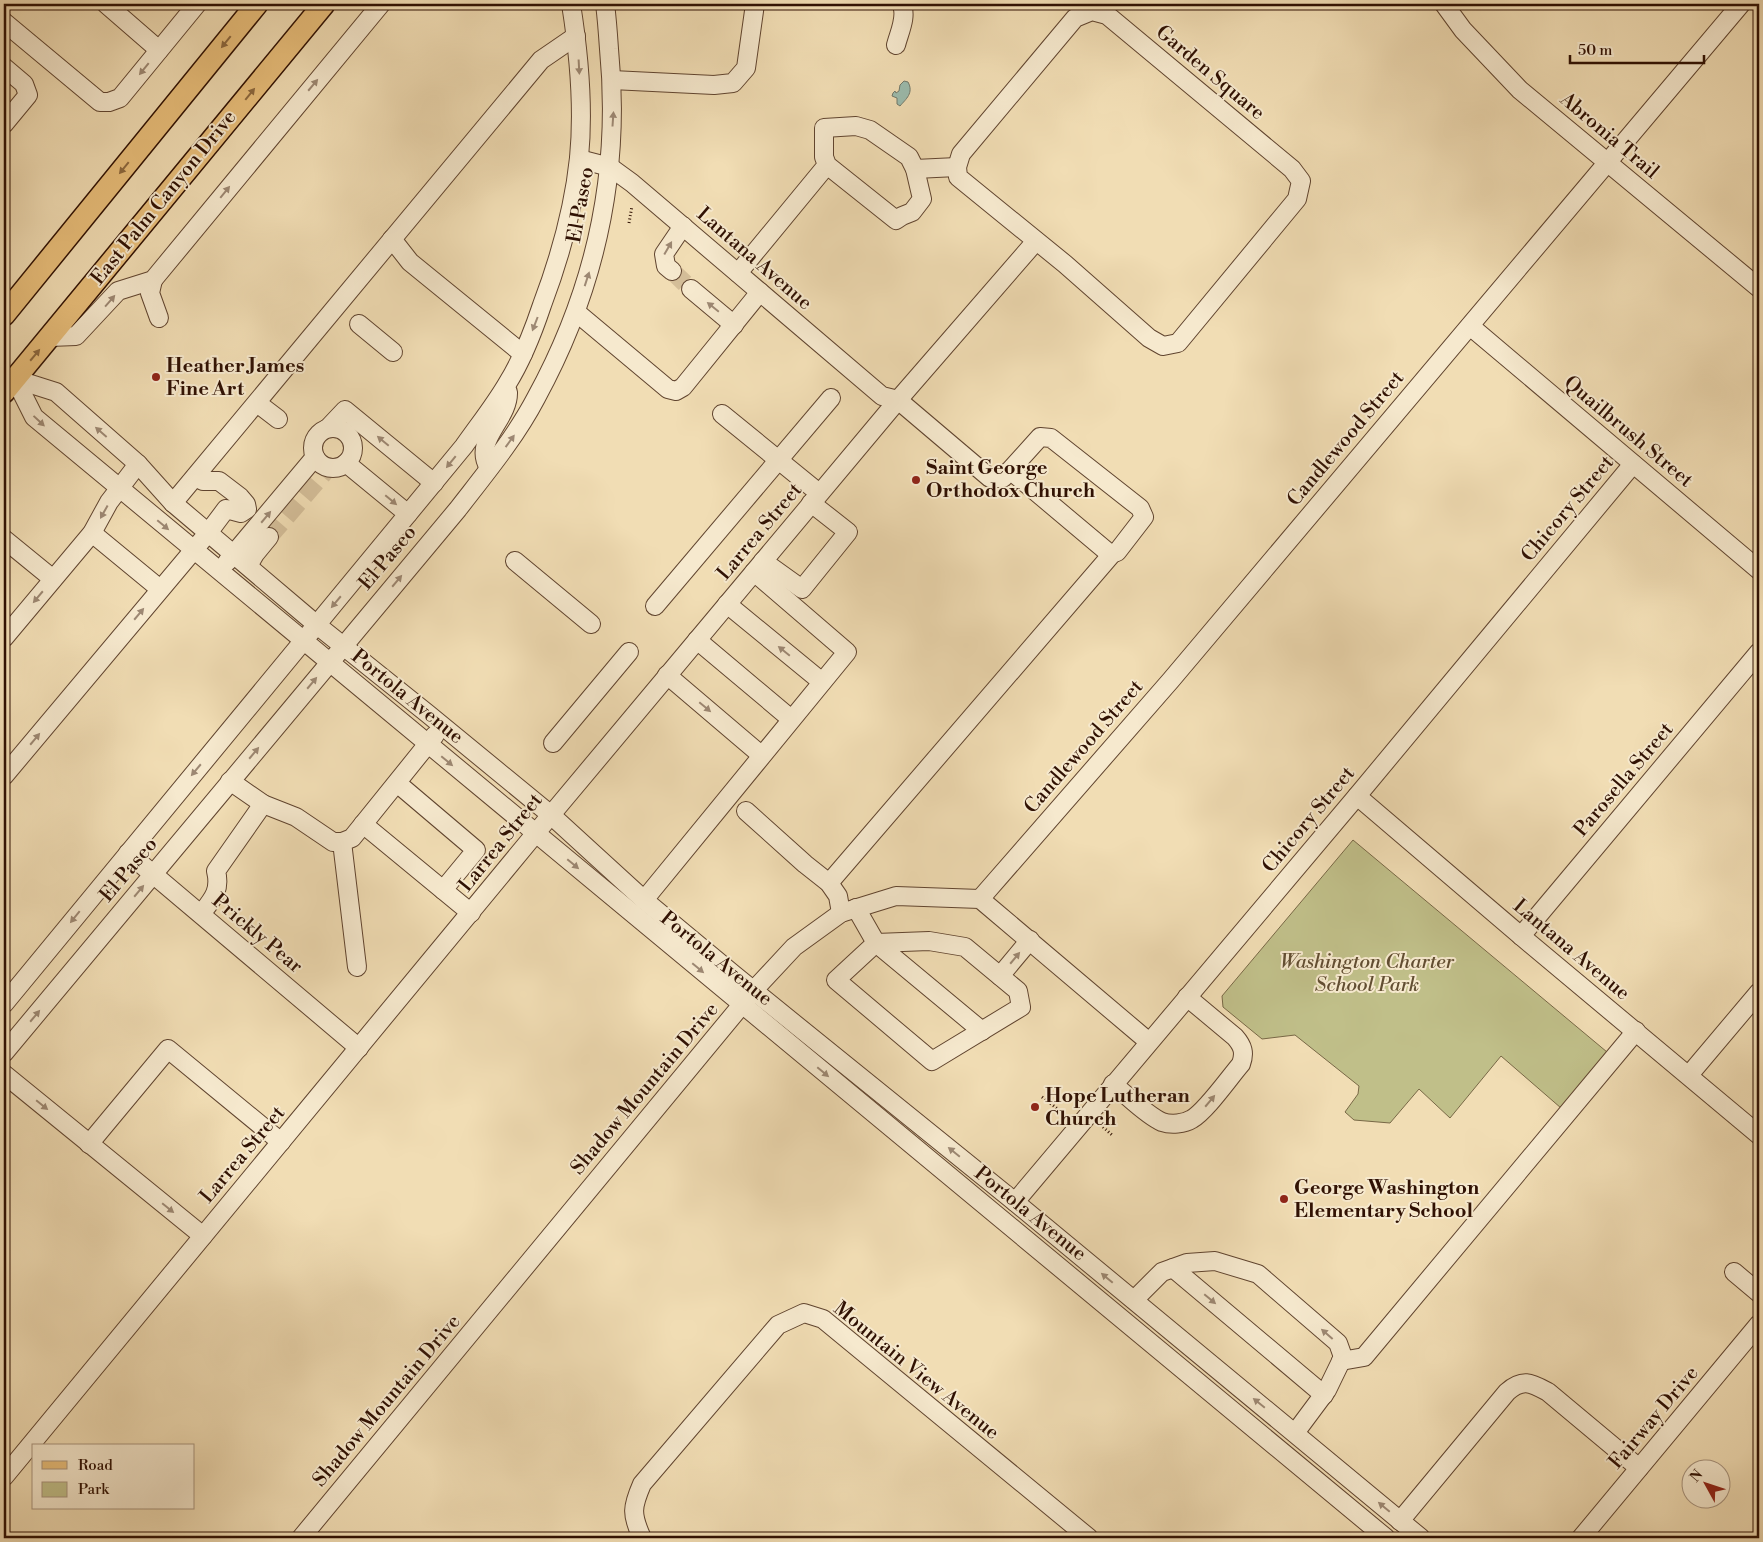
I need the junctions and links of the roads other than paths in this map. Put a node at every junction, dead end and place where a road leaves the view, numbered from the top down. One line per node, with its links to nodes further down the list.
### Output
1 (106, 4): 15 (street)
2 (197, 4): 15 (street)
3 (257, 4): 35 (main road, one-way to 35)
4 (324, 4): 40 (main road, East Palm Canyon Drive, one-way to 4)
5 (381, 4): 30 (street, one-way to 5)
6 (571, 4): 13 (street, El Paseo)
7 (605, 4): 17 (street, El Paseo)
8 (755, 4): 17 (street)
9 (901, 4): 14 (street)
10 (1444, 4): 20 (street, Abronia Trail)
11 (1741, 4): 20 (street, Candlewood Street)
12 (4, 22): 15 (street, one-way to 12)
13 (576, 36): 19 (street, El Paseo, one-way to 19); 26 (street)
14 (896, 44)
15 (159, 50)
16 (4, 67): 18 (street)
17 (612, 80): 22 (street, El Paseo, one-way to 17)
18 (4, 124)
19 (579, 159): 22 (street, Lantana Avenue); 42 (street, El Paseo, one-way to 42)
20 (1608, 164): 31 (street, Abronia Trail); 39 (street, Candlewood Street)
21 (827, 165): 24 (street); 24 (street); 29 (street)
22 (610, 167): 25 (street, Lantana Avenue); 34 (street, El Paseo, one-way to 22)
23 (957, 167): 24 (street); 27 (street, Garden Square); 27 (street, Garden Square)
24 (915, 169)
25 (683, 226): 28 (street, one-way to 25); 29 (street, Lantana Avenue)
26 (392, 239): 42 (street); 47 (street)
27 (1036, 241): 46 (street, Larrea Street)
28 (672, 271)
29 (738, 273): 33 (street, Lantana Avenue)
30 (153, 280): 36 (street); 40 (street, one-way to 30)
31 (1759, 288)
32 (691, 289): 38 (street, one-way to 32)
33 (760, 292): 38 (street); 46 (street, Lantana Avenue)
34 (576, 312): 38 (street); 56 (street, El Paseo, one-way to 34)
35 (4, 315)
36 (158, 318)
37 (359, 324): 41 (street)
38 (734, 325)
39 (1470, 326): 54 (street, Quailbrush Street); 107 (street, Candlewood Street)
40 (50, 337): 43 (main road, East Palm Canyon Drive, one-way to 40)
41 (393, 352)
42 (523, 354): 44 (street, El Paseo)
43 (7, 380): 53 (street, Portola Avenue, one-way to 43); 60 (street, one-way to 60)
44 (508, 384): 56 (street); 59 (street, El Paseo, one-way to 59)
45 (831, 398): 51 (street)
46 (898, 400): 57 (street, Lantana Avenue); 61 (street, Larrea Street)
47 (257, 403): 49 (street); 58 (street)
48 (722, 414): 51 (street)
49 (278, 419)
50 (328, 428): 52 (street); 55 (street); 59 (street, one-way to 50)
51 (778, 460): 61 (street); 78 (street)
52 (346, 463): 55 (street); 63 (street, one-way to 63)
53 (138, 464): 60 (street); 62 (street, Portola Avenue)
54 (1633, 464): 74 (street, Quailbrush Street); 96 (street, Chicory Street)
55 (323, 466): 69 (street, one-way to 55)
56 (489, 468): 83 (street, El Paseo, one-way to 56)
57 (1010, 470): 70 (street); 70 (street)
58 (195, 477): 62 (street); 65 (street)
59 (434, 483): 63 (street, El Paseo)
60 (120, 488): 64 (street, one-way to 64); 68 (street, one-way to 68)
61 (815, 498): 73 (street, Larrea Street); 73 (street)
62 (174, 503): 65 (street, Portola Avenue)
63 (408, 514): 80 (street, El Paseo, one-way to 80)
64 (92, 533): 75 (street); 76 (street)
65 (208, 533): 68 (street); 69 (street, Portola Avenue)
66 (269, 537): 72 (street)
67 (4, 539): 75 (street)
68 (197, 553): 69 (street); 76 (street); 80 (street)
69 (234, 554): 72 (street, Portola Avenue)
70 (1112, 554): 105 (street)
71 (516, 561): 79 (street)
72 (248, 566): 80 (street, Portola Avenue)
73 (758, 567): 77 (street, Larrea Street); 87 (street)
74 (1759, 570)
75 (53, 579): 81 (street, one-way to 81)
76 (160, 589): 93 (street, one-way to 76)
77 (727, 604): 82 (street, Larrea Street); 87 (street, one-way to 77)
78 (655, 606)
79 (591, 624)
80 (310, 637): 83 (street, Portola Avenue); 83 (street, Portola Avenue); 103 (street, El Paseo, one-way to 103)
81 (4, 638)
82 (697, 640): 86 (street, Larrea Street); 88 (street)
83 (336, 651): 89 (street, Portola Avenue); 90 (street, Portola Avenue); 94 (street, El Paseo, one-way to 83)
84 (1759, 652): 112 (street, Parosella Street)
85 (634, 655): 91 (street)
86 (667, 675): 92 (street, one-way to 92); 99 (street, Larrea Street)
87 (822, 682): 88 (street)
88 (791, 719): 92 (street)
89 (439, 723): 90 (street); 99 (street, Portola Avenue)
90 (428, 744): 95 (street); 101 (street, Portola Avenue, one-way to 101)
91 (557, 747)
92 (761, 755): 108 (street)
93 (4, 776)
94 (230, 781): 97 (street); 104 (street, El Paseo)
95 (397, 783): 100 (street); 106 (street)
96 (1358, 796): 112 (street, Lantana Avenue); 119 (street, Chicory Street)
97 (263, 804): 102 (street); 111 (street)
98 (746, 811): 105 (street)
99 (551, 815): 101 (street, Larrea Street); 108 (street, Portola Avenue)
100 (363, 824): 102 (street); 106 (street)
101 (535, 834): 110 (street, Larrea Street); 121 (street, Portola Avenue, one-way to 121)
102 (342, 842): 115 (street)
103 (128, 853): 104 (street, Prickly Pear); 120 (street, El Paseo, one-way to 120)
104 (153, 874): 111 (street, Prickly Pear); 126 (street, El Paseo, one-way to 104)
105 (829, 883): 109 (street)
106 (443, 890): 110 (street)
107 (980, 899): 109 (street, Shadow Mountain Drive); 113 (street)
108 (644, 900): 117 (street, Portola Avenue)
109 (848, 910): 114 (street); 117 (street, Shadow Mountain Drive)
110 (471, 913): 125 (street, Larrea Street)
111 (201, 914): 125 (street, Prickly Pear)
112 (1521, 936): 123 (street, Lantana Avenue)
113 (1030, 940): 116 (street, one-way to 113); 124 (street)
114 (876, 943): 116 (street); 122 (street); 122 (street)
115 (357, 967)
116 (1000, 976): 122 (street)
117 (754, 990): 121 (street, Shadow Mountain Drive); 133 (street, Portola Avenue, one-way to 117)
118 (1759, 992): 128 (street)
119 (1187, 997): 124 (street, Chicory Street); 129 (street, one-way to 119)
120 (4, 1004)
121 (742, 1005): 146 (street, Shadow Mountain Drive); 149 (street, Portola Avenue, one-way to 149)
122 (982, 1031)
123 (1636, 1031): 128 (street, Lantana Avenue); 140 (street)
124 (1149, 1042): 129 (street, Chicory Street)
125 (359, 1048): 131 (street, Larrea Street)
126 (4, 1054)
127 (4, 1074): 132 (street, one-way to 132)
128 (1689, 1076): 130 (street, Lantana Avenue)
129 (1113, 1084): 133 (street, Chicory Street)
130 (1759, 1135)
131 (282, 1142): 132 (street); 134 (street, Larrea Street)
132 (89, 1144): 134 (street, one-way to 134)
133 (1015, 1202): 138 (street, Portola Avenue, one-way to 133)
134 (203, 1236): 144 (street, Larrea Street)
135 (1173, 1268): 138 (street); 140 (street, one-way to 135); 141 (street, one-way to 141)
136 (1734, 1272): 137 (street)
137 (1759, 1293)
138 (1134, 1300): 142 (street, Portola Avenue, one-way to 138)
139 (1759, 1324): 143 (street, Fairway Drive)
140 (1341, 1361): 141 (street)
141 (1324, 1395): 142 (street)
142 (1295, 1433): 145 (street, Portola Avenue, one-way to 142)
143 (1639, 1468): 145 (street); 151 (street, Fairway Drive)
144 (6, 1469)
145 (1400, 1521): 150 (street, Portola Avenue)
146 (301, 1538)
147 (642, 1538): 148 (street, Mountain View Avenue)
148 (1089, 1538)
149 (1386, 1538)
150 (1421, 1538)
151 (1581, 1538)

